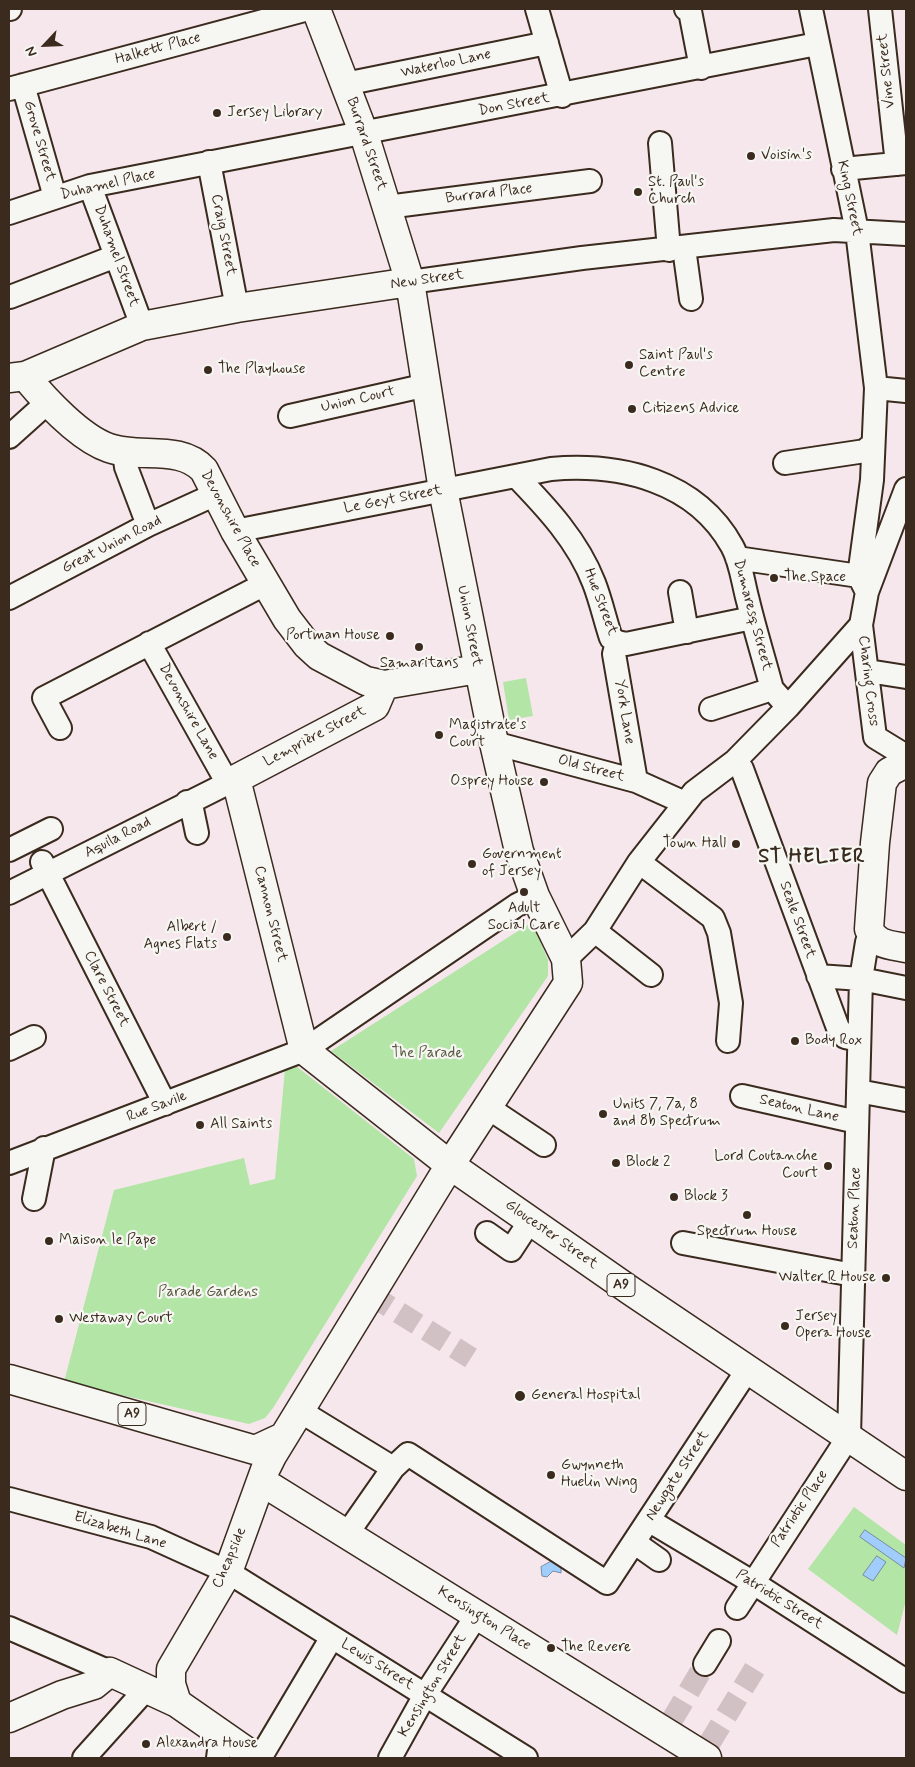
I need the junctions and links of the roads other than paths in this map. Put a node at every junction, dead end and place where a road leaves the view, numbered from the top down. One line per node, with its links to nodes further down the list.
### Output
1 (308, 9): 11 (street, Halkett Place)
2 (316, 9): 10 (main road, Burrard Street)
3 (537, 9): 7 (street)
4 (686, 9): 9 (street)
5 (811, 9): 8 (street, King Street)
6 (881, 12): 16 (street, Vine Street)
7 (547, 43): 10 (street, Waterloo Lane); 12 (street)
8 (817, 44): 9 (street, Don Street); 17 (street, King Street)
9 (701, 68): 12 (street, Don Street)
10 (345, 84): 13 (main road, Burrard Street)
11 (16, 87): 20 (street, Grove Street)
12 (562, 96): 13 (street, Don Street)
13 (364, 134): 15 (street, Don Street); 21 (main road, Burrard Street)
14 (660, 143): 25 (street)
15 (209, 162): 19 (street, Duhamel Place); 30 (street, Craig Street)
16 (893, 164): 17 (street)
17 (843, 169): 23 (street, King Street)
18 (590, 181): 21 (street, Burrard Place)
19 (90, 186): 20 (street, Duhamel Place); 26 (street, Duhamel Street)
20 (55, 197): 22 (street, Duhamel Place)
21 (388, 207): 27 (main road, Burrard Street)
22 (9, 213)
23 (857, 231): 24 (street, New Street); 25 (street, New Street); 34 (street, King Street)
24 (906, 234)
25 (677, 249): 27 (street, New Street); 29 (street)
26 (116, 256): 28 (street); 31 (street, Duhamel Street)
27 (410, 282): 30 (main road, New Street); 33 (main road, Union Street)
28 (10, 298)
29 (691, 299)
30 (238, 308): 31 (main road, New Street)
31 (142, 326): 32 (main road, New Street)
32 (17, 377): 36 (main road, Devonshire Place)
33 (427, 385): 37 (street, Union Court); 45 (main road, Union Street)
34 (876, 388): 35 (street); 39 (street, King Street)
35 (906, 391)
36 (48, 402): 38 (street); 40 (main road, Devonshire Place)
37 (290, 416)
38 (9, 437)
39 (873, 448): 41 (street); 50 (street, King Street)
40 (124, 452): 46 (main road, Devonshire Place); 47 (street)
41 (785, 463)
42 (551, 469): 43 (street, Le Geyt Street); 49 (street, Dumaresq Street)
43 (516, 476): 45 (street, Le Geyt Street); 58 (street, Hue Street)
44 (906, 489): 50 (street)
45 (443, 490): 48 (street, Le Geyt Street); 59 (main road, Union Street)
46 (216, 494): 47 (street, Great Union Road); 48 (main road, Devonshire Place)
47 (148, 525): 53 (street, Great Union Road)
48 (235, 531): 51 (main road, Devonshire Place)
49 (737, 558): 50 (street); 54 (street, Dumaresq Street)
50 (868, 579): 55 (street, Charing Cross)
51 (265, 584): 57 (street); 62 (main road, Devonshire Place)
52 (680, 592): 56 (street)
53 (9, 598)
54 (752, 618): 56 (street, Hue Street); 63 (street, Dumaresq Street)
55 (861, 624): 60 (street, Charing Cross); 64 (street, Charing Cross)
56 (687, 632): 58 (street, Hue Street)
57 (149, 643): 66 (street); 71 (street, Devonshire Lane)
58 (621, 643): 72 (street, York Lane)
59 (478, 669): 62 (main road); 67 (main road, Union Street)
60 (868, 671): 61 (street); 68 (street, Charing Cross)
61 (906, 677)
62 (384, 685): 71 (main road, Lemprière Street)
63 (772, 689): 64 (street, Dumaresq Street); 65 (street)
64 (788, 707): 69 (street, Charing Cross)
65 (711, 709)
66 (60, 728)
67 (494, 743): 72 (street, Old Street); 81 (main road, Union Street)
68 (906, 756)
69 (735, 761): 74 (street, Charing Cross); 87 (street, Seale Street)
70 (906, 763): 83 (main road)
71 (232, 780): 73 (street, Aquila Road); 94 (main road, Cannon Street)
72 (636, 781): 74 (street, Old Street)
73 (188, 802): 76 (street); 79 (street, Aquila Road)
74 (685, 804): 78 (street)
75 (51, 829): 77 (street)
76 (196, 833)
77 (9, 850)
78 (639, 862): 82 (street); 92 (street)
79 (45, 868): 80 (street, Aquila Road); 98 (street, Clare Street)
80 (9, 893)
81 (535, 896): 85 (main road, Union Street); 94 (street)
82 (594, 931): 85 (street); 86 (street)
83 (872, 938): 84 (main road); 88 (street, Seaton Place)
84 (906, 948)
85 (566, 959): 99 (main road)
86 (651, 975)
87 (818, 976): 88 (street); 91 (street, Seale Street)
88 (861, 979): 89 (street); 91 (street, Seaton Place)
89 (906, 988)
90 (34, 1036): 93 (street)
91 (859, 1040): 95 (street, Seaton Place)
92 (728, 1041)
93 (9, 1049)
94 (304, 1050): 98 (street, Rue Savile); 104 (main road, Gloucester Street)
95 (858, 1092): 97 (street); 100 (street, Seaton Place)
96 (742, 1096): 100 (street, Seaton Lane)
97 (906, 1100)
98 (165, 1104): 102 (street, Rue Savile)
99 (488, 1107): 101 (street); 104 (main road)
100 (857, 1122): 109 (street, Seaton Place)
101 (544, 1145)
102 (44, 1148): 103 (street, Rue Savile); 105 (street)
103 (9, 1163)
104 (450, 1165): 106 (main road, Gloucester Street / A9); 112 (main road)
105 (34, 1199)
106 (530, 1221): 107 (street); 110 (main road, Gloucester Street / A9)
107 (487, 1233)
108 (683, 1243): 109 (street)
109 (853, 1275): 113 (street, Seaton Place)
110 (748, 1368): 113 (main road, Gloucester Street / A9); 118 (street, Newgate Street)
111 (9, 1379): 114 (main road, A9)
112 (300, 1411): 114 (main road); 115 (street)
113 (849, 1436): 116 (main road, Gloucester Street / A9); 123 (street, Patriotic Place)
114 (267, 1459): 119 (main road, Kensington Place); 122 (main road, Cheapside)
115 (393, 1468): 119 (street); 120 (street, Newgate Street)
116 (906, 1476)
117 (9, 1499): 122 (street, Elizabeth Lane)
118 (650, 1521): 120 (street, Newgate Street); 123 (street, Patriotic Street)
119 (346, 1534): 125 (main road, Kensington Place)
120 (635, 1543): 121 (street)
121 (659, 1560)
122 (228, 1572): 127 (street, Lewis Street); 131 (main road, Cheapside)
123 (752, 1582): 124 (street, Patriotic Place); 130 (street, Patriotic Street)
124 (737, 1608)
125 (477, 1615): 132 (street, Kensington Street); 135 (main road, Kensington Place)
126 (9, 1628): 131 (street)
127 (332, 1637): 132 (street, Lewis Street); 138 (street)
128 (719, 1641): 129 (street)
129 (706, 1664)
130 (906, 1681)
131 (151, 1683): 133 (main road); 134 (main road); 136 (street)
132 (425, 1695): 139 (street, Kensington Street); 140 (street, Lewis Street)
133 (9, 1718)
134 (219, 1747): 137 (main road)
135 (706, 1752)
136 (84, 1758)
137 (256, 1758)
138 (260, 1758)
139 (390, 1758)
140 (526, 1758)

